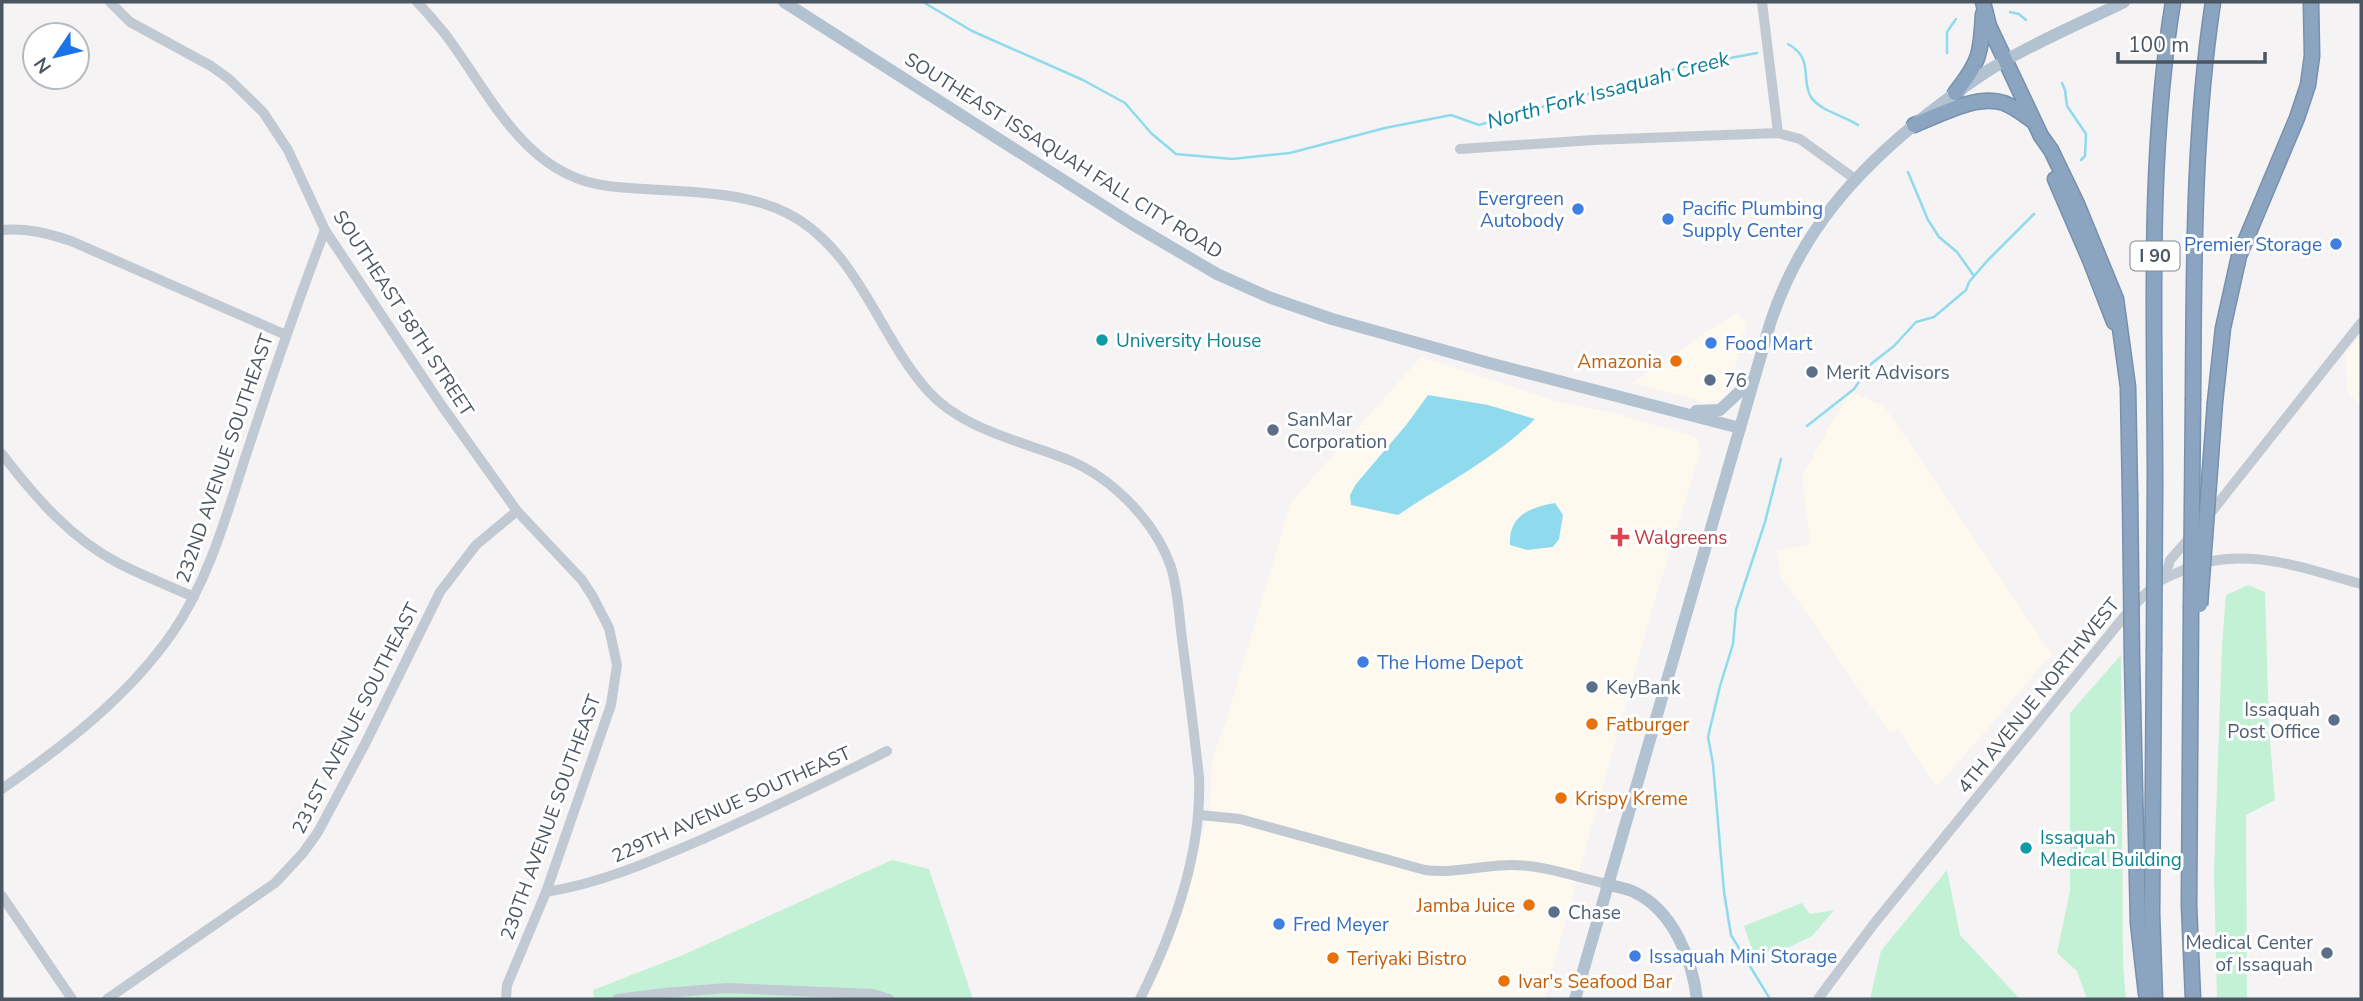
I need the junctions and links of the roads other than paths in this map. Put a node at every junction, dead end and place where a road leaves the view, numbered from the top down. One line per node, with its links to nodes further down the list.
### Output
1 (110, 2): 20 (street, SOUTHEAST 58TH STREET)
2 (417, 2): 35 (street)
3 (784, 2): 24 (main road, SOUTHEAST ISSAQUAH FALL CITY ROAD)
4 (1762, 2): 16 (street)
5 (1983, 2): 12 (highway); 13 (highway)
6 (2123, 2): 12 (main road)
7 (2173, 2): 50 (highway, I 90, bridge)
8 (2213, 2): 31 (highway, I 90, bridge)
9 (2311, 2): 11 (highway)
10 (2317, 2): 11 (highway)
11 (2313, 22): 31 (highway, bridge)
12 (2005, 61): 13 (main road); 14 (highway)
13 (1955, 93): 15 (main road)
14 (2034, 122): 15 (highway); 49 (highway, bridge)
15 (1914, 125): 18 (main road)
16 (1778, 133): 17 (street); 18 (street)
17 (1461, 149)
18 (1854, 179): 23 (main road)
19 (2, 230): 22 (street)
20 (325, 230): 22 (street, 232ND AVENUE SOUTHEAST); 27 (street, SOUTHEAST 58TH STREET)
21 (2361, 323): 28 (street)
22 (286, 335): 30 (street, 232ND AVENUE SOUTHEAST)
23 (1754, 378): 24 (main road); 25 (main road)
24 (1671, 410): 25 (main road, SOUTHEAST ISSAQUAH FALL CITY ROAD)
25 (1740, 428): 36 (main road)
26 (2, 454): 30 (street)
27 (517, 511): 32 (street, SOUTHEAST 58TH STREET); 41 (street, 231ST AVENUE SOUTHEAST)
28 (2165, 579): 29 (street, 4TH AVENUE NORTHWEST); 48 (street, 4TH AVENUE NORTHWEST)
29 (2361, 584)
30 (194, 597): 34 (street, 232ND AVENUE SOUTHEAST)
31 (2196, 607): 51 (highway)
32 (614, 644): 37 (street, 230TH AVENUE SOUTHEAST)
33 (887, 751): 37 (street, 229TH AVENUE SOUTHEAST)
34 (2, 789)
35 (1199, 815): 36 (street); 45 (street)
36 (1607, 884): 46 (main road); 47 (main road)
37 (546, 892): 42 (street, 230TH AVENUE SOUTHEAST)
38 (2, 896): 40 (street)
39 (840, 996): 43 (street); 44 (street)
40 (72, 999)
41 (107, 999)
42 (506, 999)
43 (617, 999)
44 (888, 999)
45 (1140, 999)
46 (1574, 999)
47 (1697, 999)
48 (1818, 999)
49 (2147, 999)
50 (2155, 999)
51 (2193, 999)

